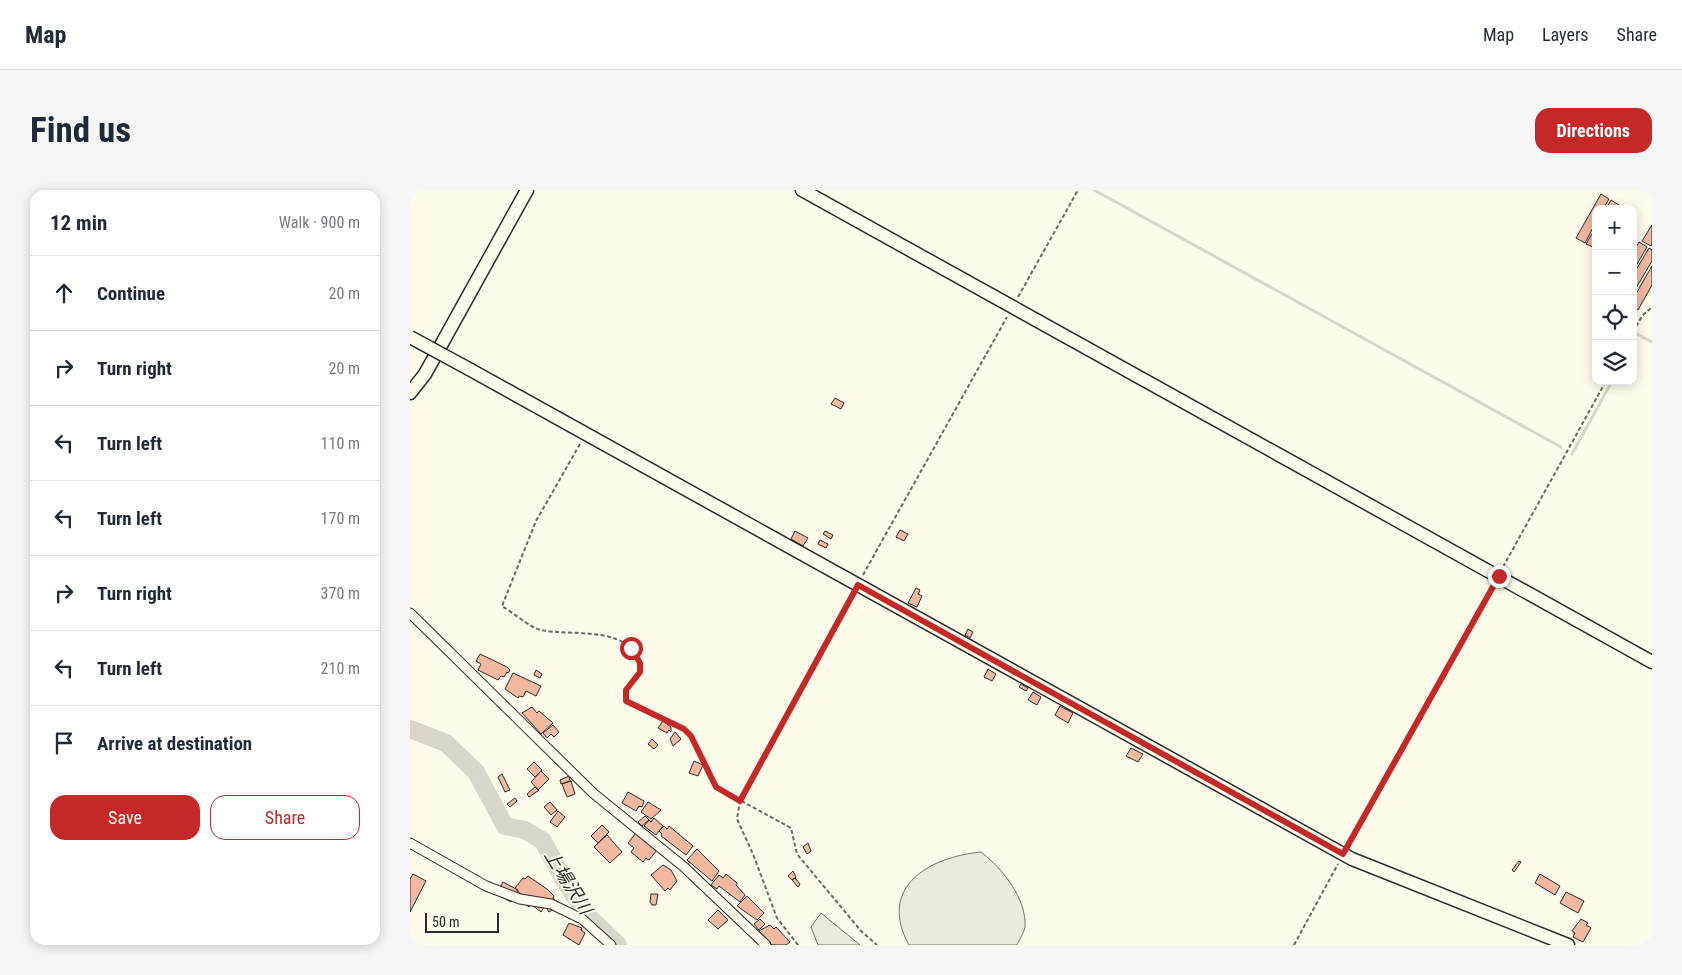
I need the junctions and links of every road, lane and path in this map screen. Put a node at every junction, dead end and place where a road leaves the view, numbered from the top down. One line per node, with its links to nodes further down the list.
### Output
1 (527, 190): 9 (street)
2 (802, 190): 4 (street)
3 (1078, 190): 4 (path)
4 (1013, 305): 11 (street); 12 (path)
5 (1652, 307): 6 (path)
6 (1637, 325)
7 (410, 337): 10 (street, bridge)
8 (1604, 385): 11 (path)
9 (410, 393)
10 (585, 434): 12 (street); 15 (path)
11 (1499, 576): 14 (street); 17 (path)
12 (858, 585): 15 (path); 17 (street)
13 (410, 613): 19 (street)
14 (1652, 662)
15 (740, 801): 20 (path); 21 (path)
16 (410, 843): 18 (street)
17 (1343, 854): 22 (path); 23 (street)
18 (612, 945)
19 (766, 945)
20 (798, 945)
21 (877, 945)
22 (1294, 945)
23 (1568, 945)

